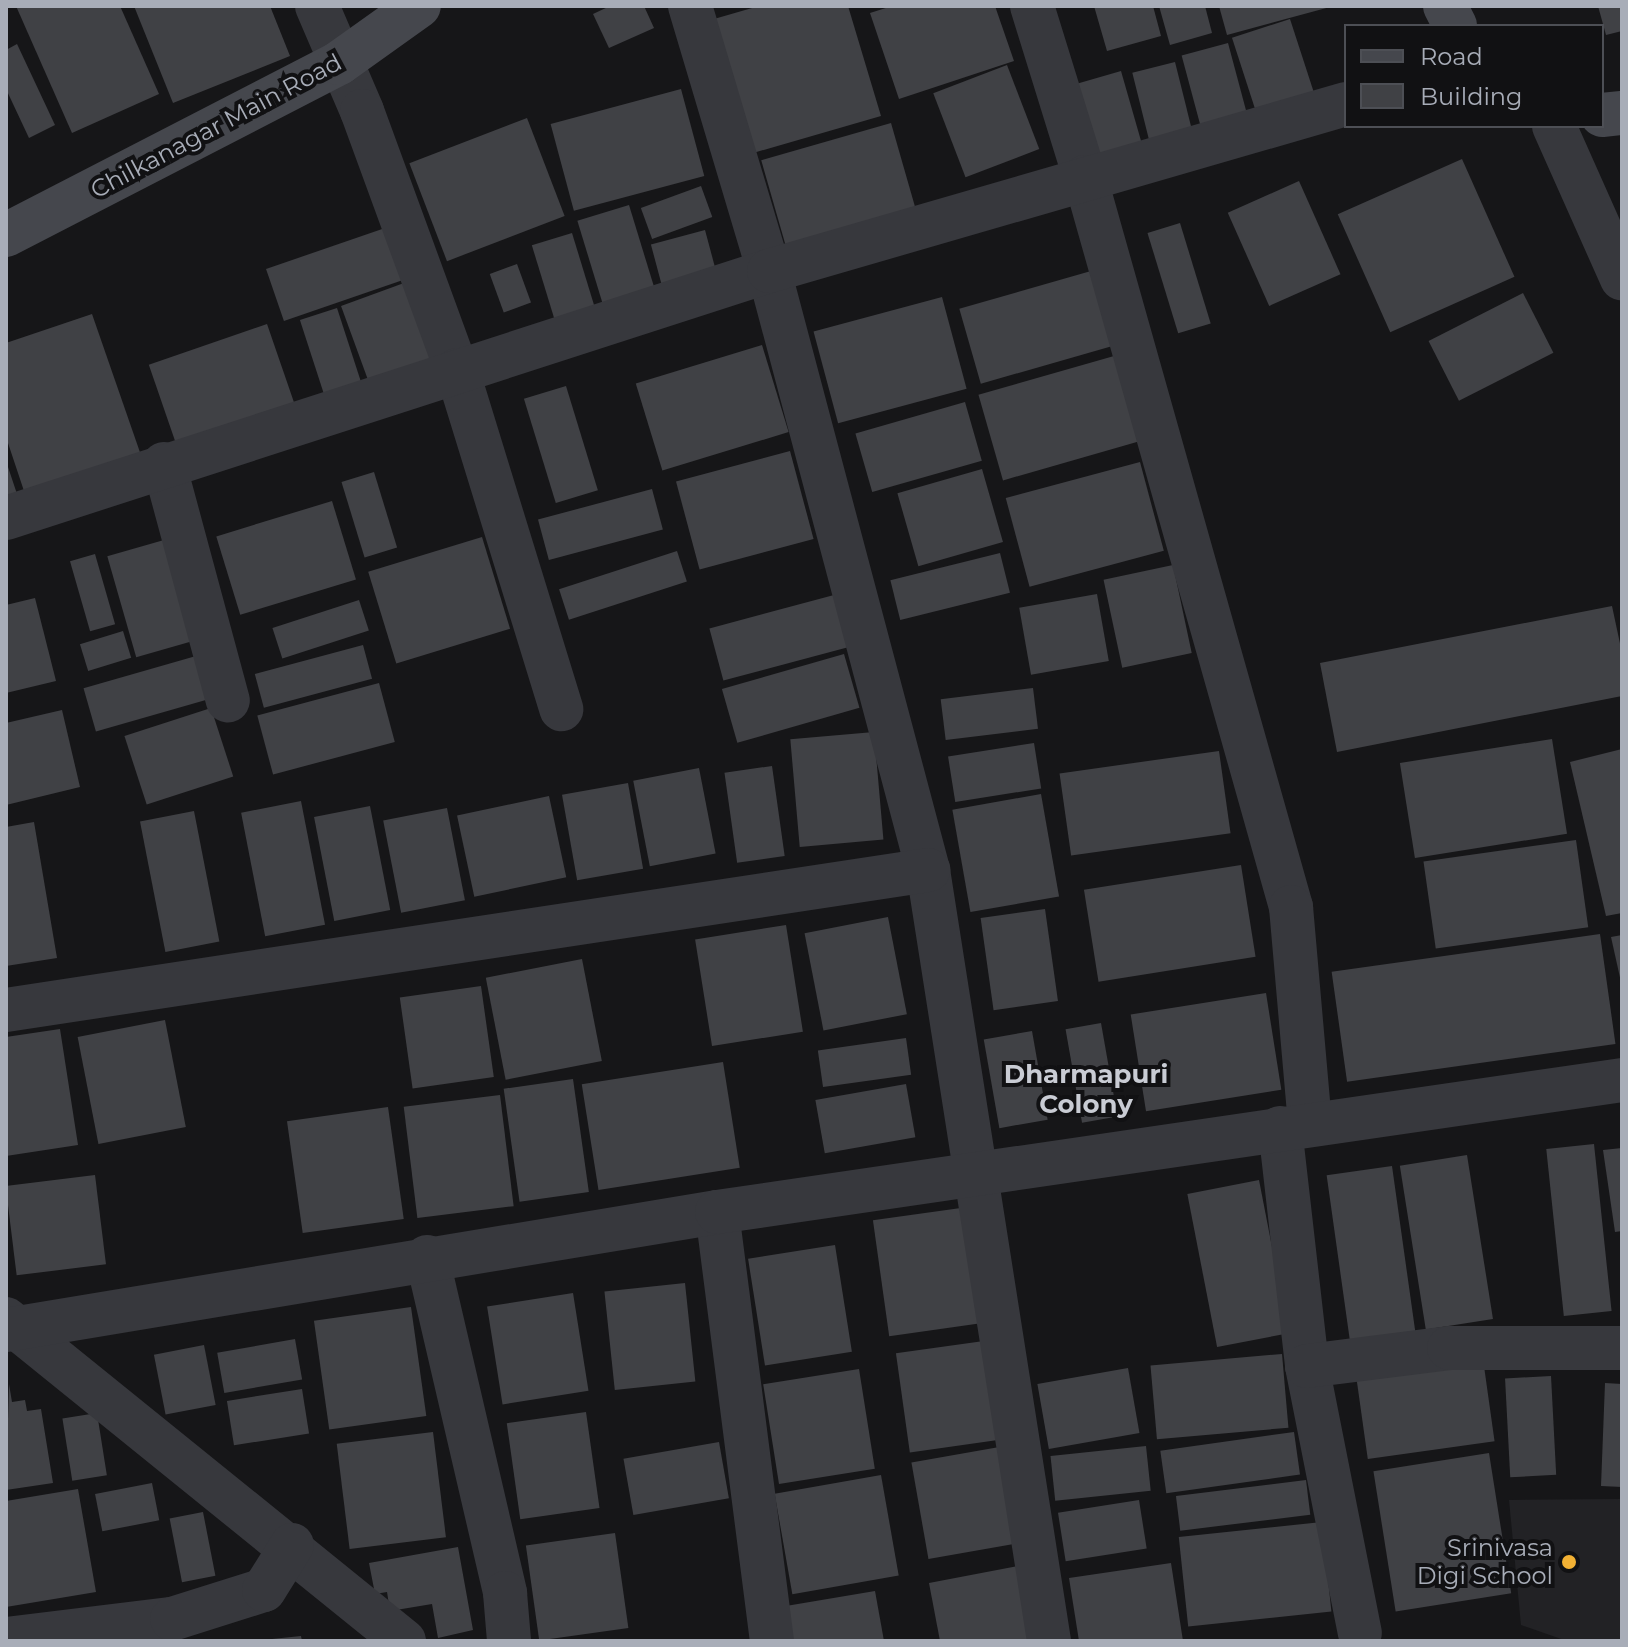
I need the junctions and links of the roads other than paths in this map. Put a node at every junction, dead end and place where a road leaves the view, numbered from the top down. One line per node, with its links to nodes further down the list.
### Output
1 (317, 6): 7 (street)
2 (419, 6): 7 (main road, Chilkanagar Main Road)
3 (690, 6): 12 (street)
4 (1032, 6): 10 (street)
5 (1445, 6): 6 (main road)
6 (1454, 24)
7 (339, 63): 11 (main road, Chilkanagar Main Road); 14 (street)
8 (1344, 105): 10 (street)
9 (1555, 128): 13 (street)
10 (1085, 177): 12 (street); 22 (street)
11 (6, 235)
12 (769, 271): 14 (street); 19 (street)
13 (1622, 279)
14 (457, 370): 15 (street); 18 (street)
15 (164, 464): 16 (street); 17 (street)
16 (6, 518)
17 (228, 701)
18 (561, 709)
19 (928, 870): 20 (street); 23 (street)
20 (6, 1010)
21 (1622, 1080): 22 (street)
22 (1295, 1126): 23 (street); 28 (street)
23 (974, 1172): 24 (street); 35 (street)
24 (717, 1212): 25 (street); 34 (street)
25 (427, 1257): 26 (street); 33 (street)
26 (9, 1325): 29 (street)
27 (1622, 1348): 28 (street)
28 (1307, 1366): 30 (street)
29 (292, 1545): 31 (street); 32 (street)
30 (1360, 1633)
31 (6, 1639)
32 (404, 1641)
33 (509, 1641)
34 (772, 1641)
35 (1049, 1641)

